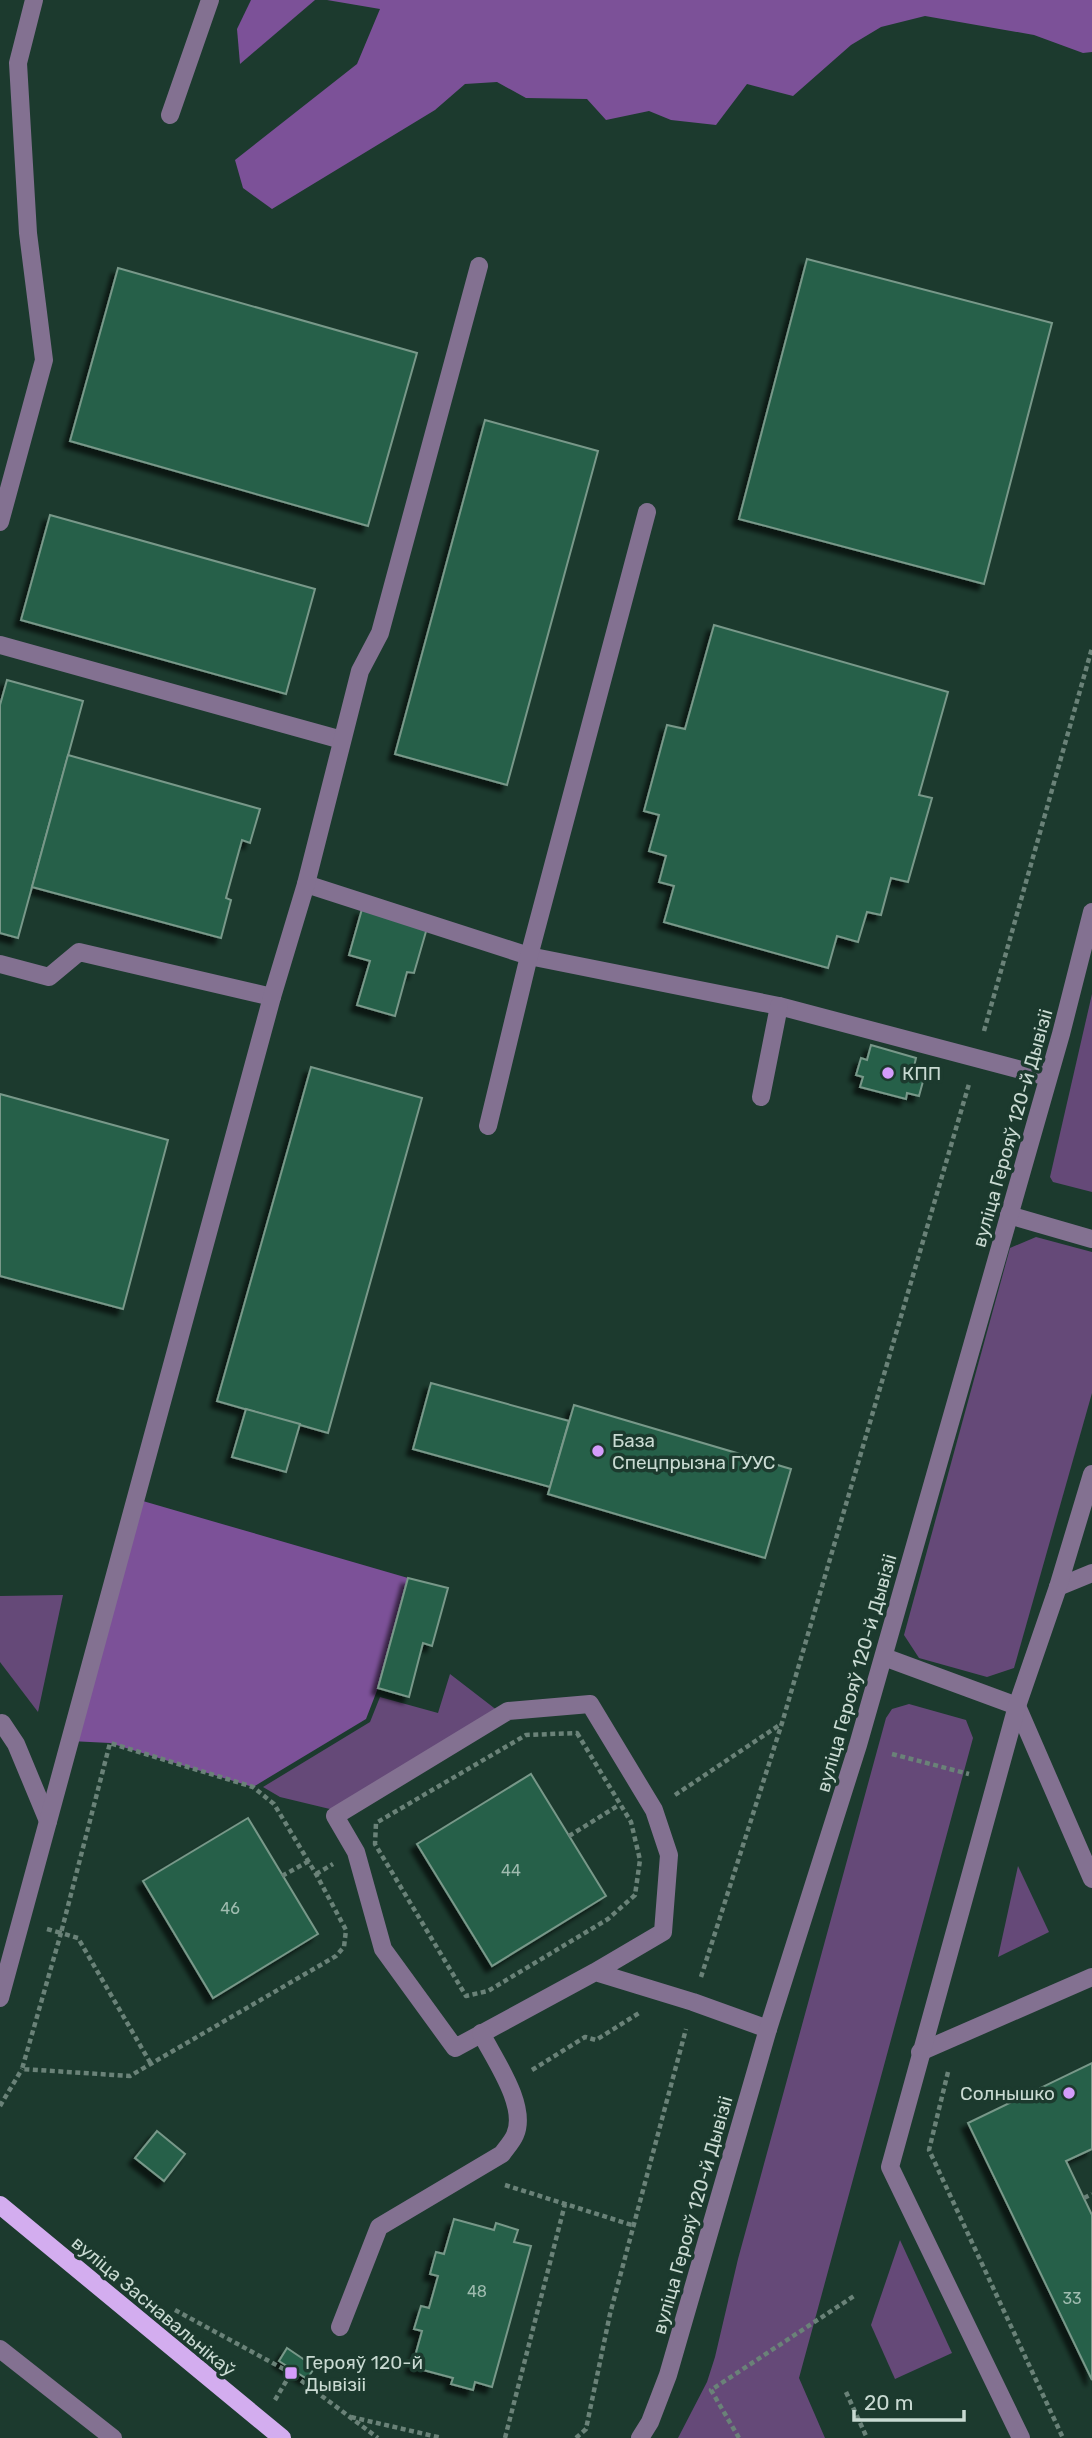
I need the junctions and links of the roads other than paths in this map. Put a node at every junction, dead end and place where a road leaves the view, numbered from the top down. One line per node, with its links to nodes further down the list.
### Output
1 (34, 0): 6 (street)
2 (210, 0): 3 (street)
3 (170, 116)
4 (479, 266): 8 (street)
5 (648, 512): 11 (street)
6 (0, 522)
7 (0, 645): 8 (street)
8 (342, 740): 9 (street)
9 (306, 884): 11 (street); 13 (street)
10 (1092, 912): 15 (street, вуліца Герояў 120-й Дывізіі)
11 (529, 956): 14 (street); 17 (street)
12 (0, 964): 13 (street)
13 (272, 997): 26 (street)
14 (779, 1006): 15 (street); 16 (street)
15 (1048, 1077): 18 (street, вуліца Герояў 120-й Дывізіі)
16 (761, 1097)
17 (488, 1126)
18 (1009, 1215): 19 (street); 23 (street, вуліца Герояў 120-й Дывізіі)
19 (1092, 1239)
20 (1092, 1474): 22 (street)
21 (1092, 1573): 22 (street)
22 (1058, 1587): 24 (street)
23 (884, 1657): 24 (street); 31 (street, вуліца Герояў 120-й Дывізіі)
24 (1017, 1706): 27 (street); 33 (street)
25 (1, 1723): 26 (street)
26 (48, 1821): 30 (street)
27 (1092, 1879)
28 (595, 1972): 31 (street); 32 (street); 32 (street)
29 (1092, 1977): 33 (street)
30 (0, 1997)
31 (768, 2029): 39 (street, вуліца Герояў 120-й Дывізіі)
32 (481, 2033): 35 (street)
33 (920, 2052): 40 (street)
34 (0, 2206): 38 (main road, вуліца Заснавальнікаў)
35 (340, 2328)
36 (0, 2349): 37 (street)
37 (113, 2438)
38 (282, 2438)
39 (640, 2438)
40 (1021, 2438)

